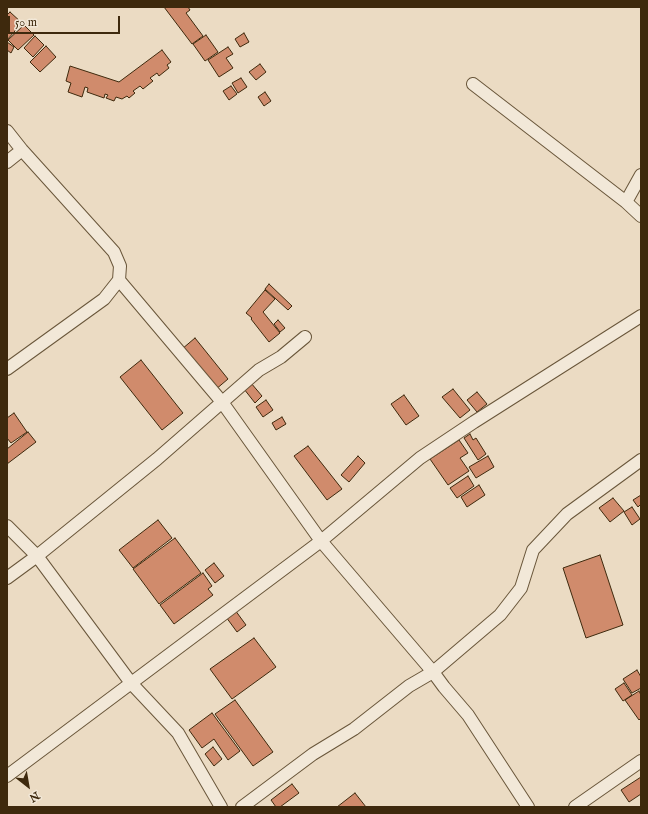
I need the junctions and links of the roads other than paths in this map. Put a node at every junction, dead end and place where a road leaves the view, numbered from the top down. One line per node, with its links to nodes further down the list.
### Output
1 (473, 84): 6 (street)
2 (7, 131): 3 (street)
3 (22, 150): 4 (street); 8 (street)
4 (7, 162)
5 (641, 175): 6 (street)
6 (626, 202): 7 (street)
7 (641, 216)
8 (119, 280): 11 (street); 12 (street)
9 (641, 316): 15 (street)
10 (304, 337): 12 (street)
11 (7, 369)
12 (222, 402): 15 (street); 16 (street)
13 (641, 460): 18 (street)
14 (7, 526): 16 (street)
15 (321, 541): 18 (street); 19 (street)
16 (37, 556): 17 (street); 19 (street)
17 (7, 578)
18 (433, 672): 23 (street); 24 (street)
19 (131, 683): 21 (street); 22 (street)
20 (641, 762): 25 (street)
21 (7, 776)
22 (221, 807)
23 (242, 807)
24 (528, 807)
25 (575, 807)

